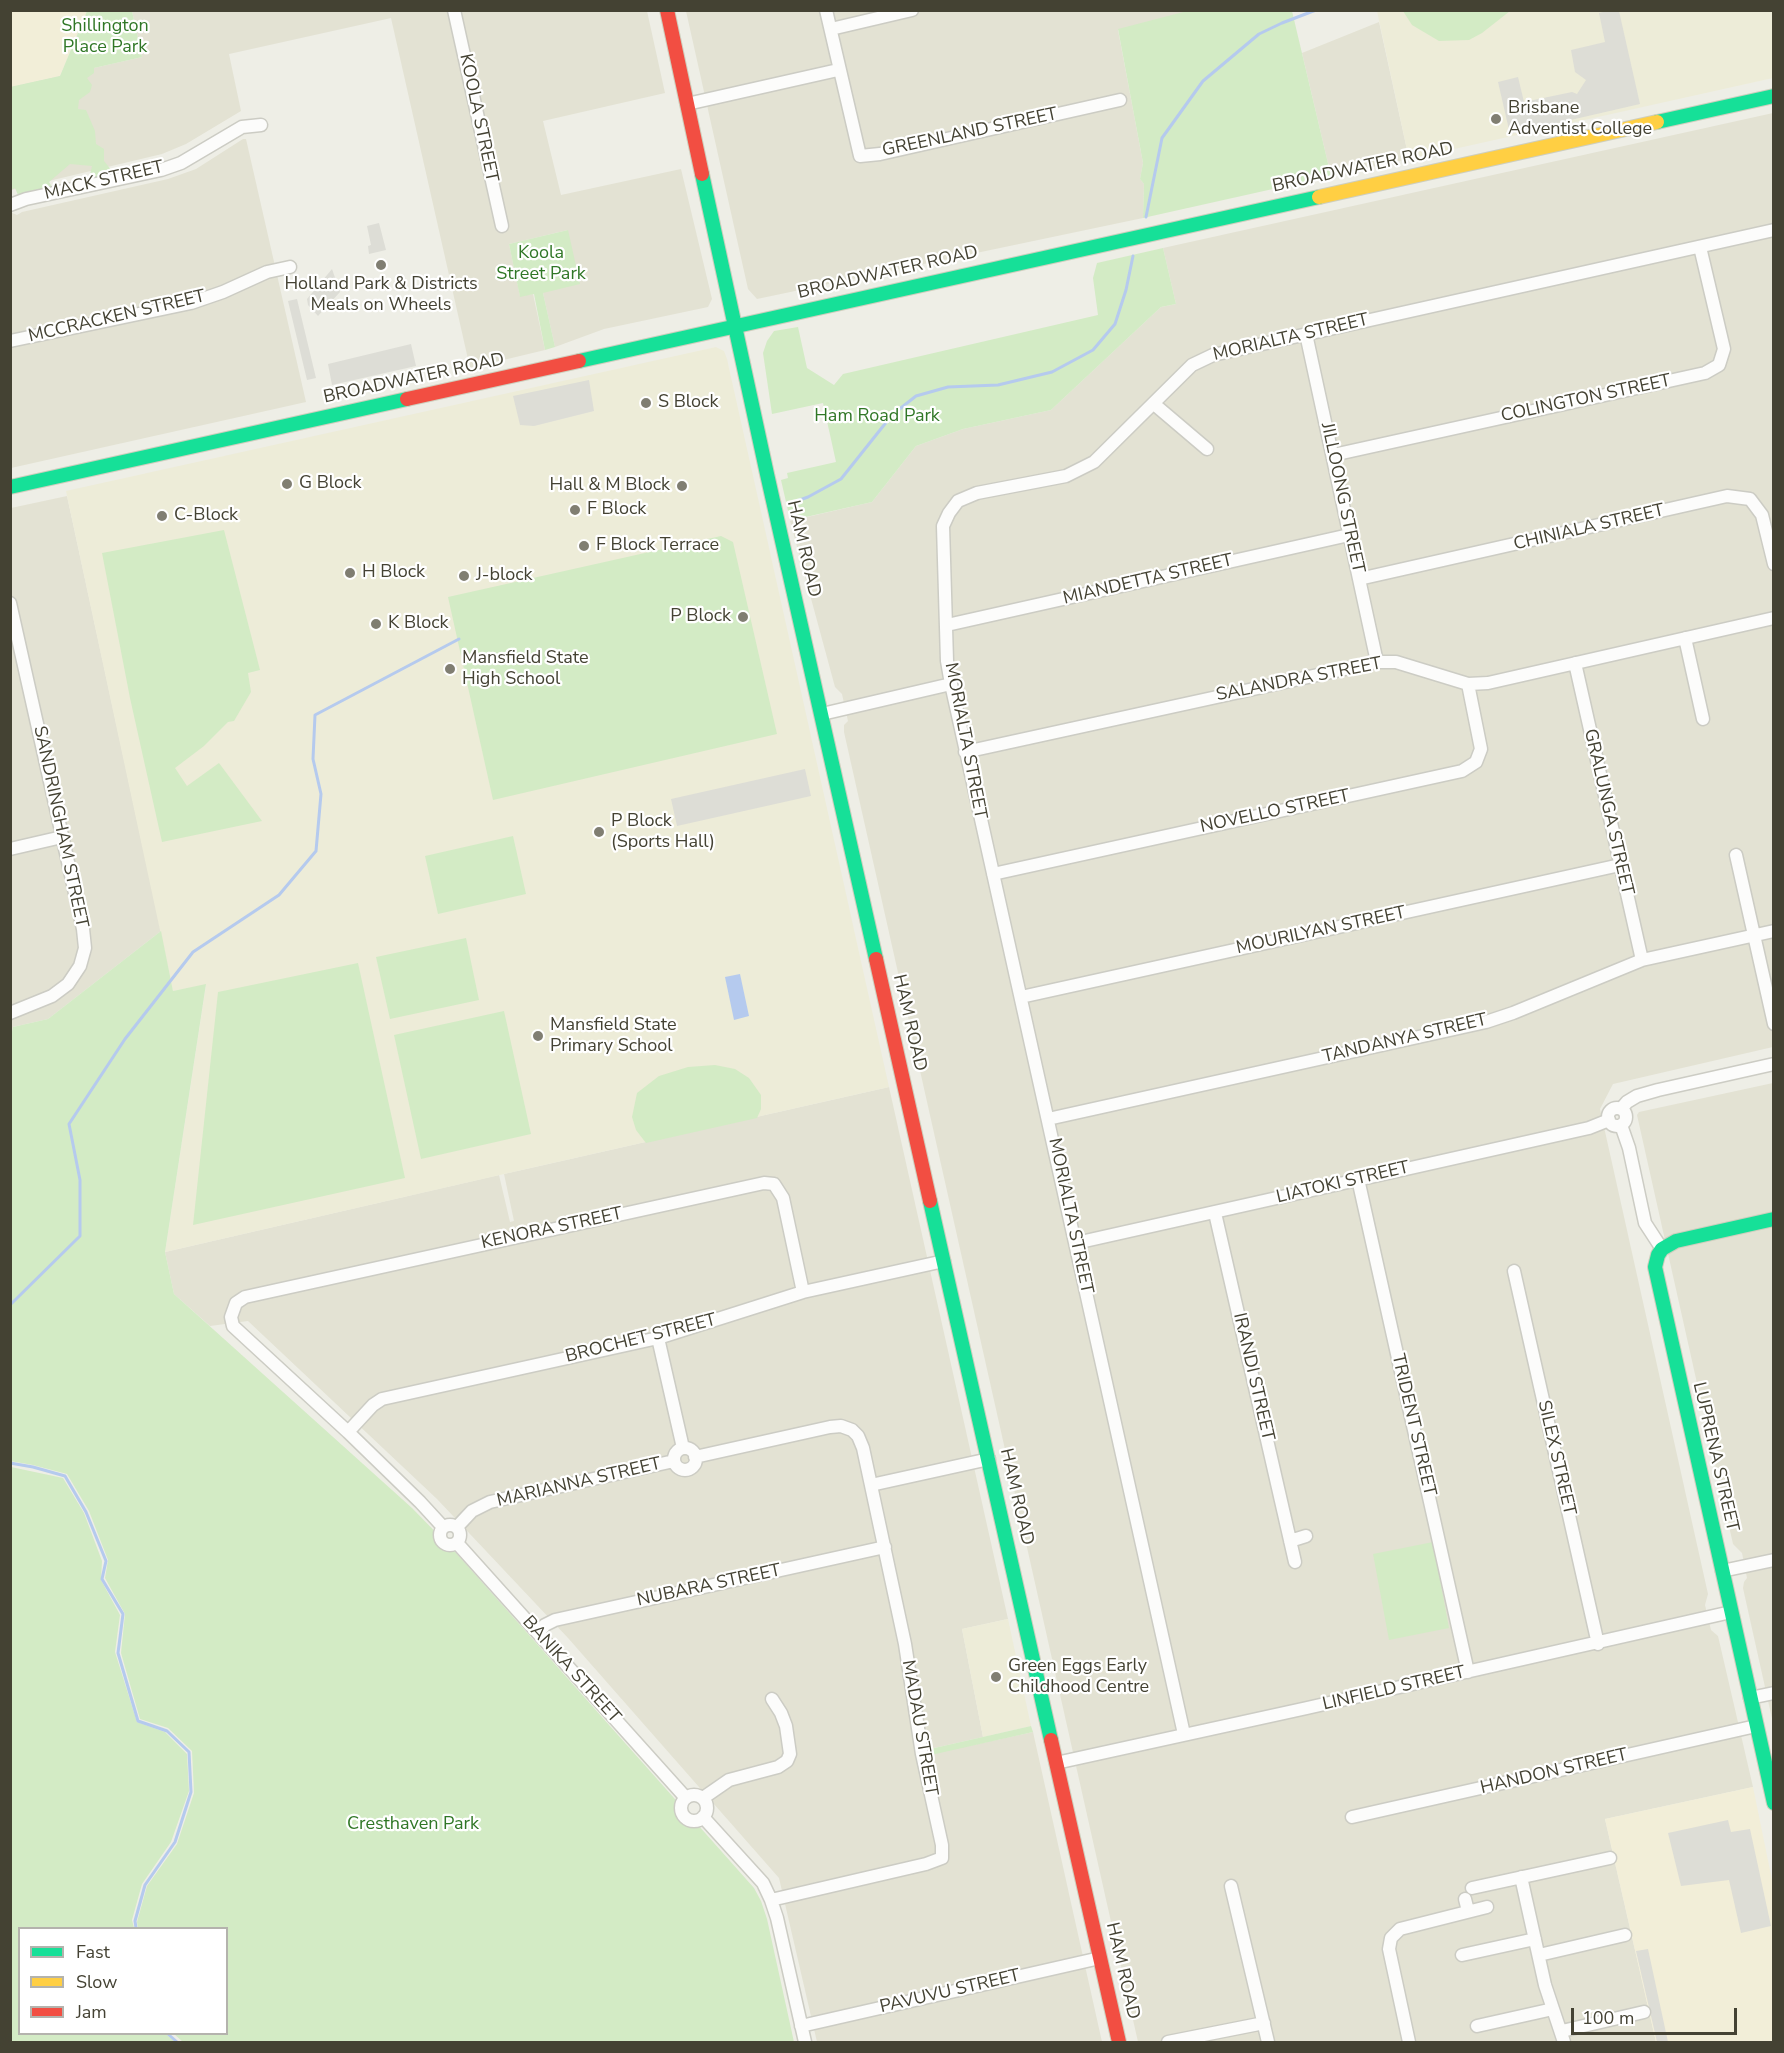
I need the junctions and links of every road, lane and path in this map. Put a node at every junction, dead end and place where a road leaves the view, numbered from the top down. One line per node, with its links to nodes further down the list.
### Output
1 (454, 10): 12 (street, KOOLA STREET)
2 (667, 10): 9 (street, HAM ROAD)
3 (826, 10): 5 (street, GREENLAND STREET)
4 (912, 10): 5 (street)
5 (831, 29): 6 (street, GREENLAND STREET)
6 (838, 70): 8 (street, GREENLAND STREET); 9 (street)
7 (1773, 96): 16 (street, BROADWATER ROAD)
8 (1120, 100)
9 (687, 104): 16 (street, HAM ROAD)
10 (261, 125): 11 (street, MACK STREET)
11 (10, 205)
12 (502, 226)
13 (1773, 230): 14 (street, MORIALTA STREET)
14 (1700, 247): 17 (street, MORIALTA STREET); 21 (street, COLINGTON STREET)
15 (290, 267): 18 (street, MCCRACKEN STREET)
16 (734, 326): 22 (street, BROADWATER ROAD); 34 (street, HAM ROAD)
17 (1306, 334): 19 (street, MORIALTA STREET); 21 (street, JILLOONG STREET)
18 (10, 341)
19 (1154, 404): 20 (street); 28 (street, MORIALTA STREET)
20 (1207, 449)
21 (1333, 455): 23 (street, JILLOONG STREET)
22 (10, 486)
23 (1349, 535): 25 (street, JILLOONG STREET); 28 (street, MIANDETTA STREET)
24 (1773, 564): 25 (street, CHINIALA STREET)
25 (1359, 579): 30 (street, JILLOONG STREET)
26 (10, 603): 37 (street, SANDRINGHAM STREET)
27 (1773, 618): 29 (street, SALANDRA STREET)
28 (947, 625): 32 (street, MORIALTA STREET)
29 (1685, 638): 31 (street, SALANDRA STREET); 35 (street)
30 (1377, 662): 33 (street, SALANDRA STREET); 36 (street, SALANDRA STREET)
31 (1575, 663): 33 (street, SALANDRA STREET); 40 (street, GRALUNGA STREET)
32 (951, 684): 34 (street); 36 (street, MORIALTA STREET)
33 (1468, 684): 41 (street, NOVELLO STREET)
34 (822, 714): 56 (street, HAM ROAD)
35 (1703, 719)
36 (965, 752): 41 (street, MORIALTA STREET)
37 (62, 837): 38 (street); 46 (street, SANDRINGHAM STREET)
38 (10, 849)
39 (1736, 855): 43 (street)
40 (1620, 865): 44 (street, GRALUNGA STREET); 45 (street, MOURILYAN STREET)
41 (993, 874): 45 (street, MORIALTA STREET)
42 (1773, 931): 43 (street, TANDANYA STREET)
43 (1754, 936): 44 (street, TANDANYA STREET); 47 (street)
44 (1642, 960): 49 (street, TANDANYA STREET)
45 (1021, 997): 49 (street, MORIALTA STREET)
46 (10, 1013)
47 (1773, 1024)
48 (1773, 1064): 50 (street)
49 (1048, 1119): 54 (street, MORIALTA STREET)
50 (1615, 1122): 51 (street, LIATOKI STREET); 55 (street)
51 (1358, 1179): 52 (street, LIATOKI STREET); 78 (street, TRIDENT STREET)
52 (1215, 1213): 54 (street, LIATOKI STREET); 69 (street, IRANDI STREET)
53 (1773, 1219): 55 (street)
54 (1076, 1243): 83 (street, MORIALTA STREET)
55 (1662, 1249): 74 (street, LUPRENA STREET)
56 (944, 1261): 58 (street, BROCHET STREET); 63 (street, HAM ROAD)
57 (1514, 1272): 77 (street, SILEX STREET)
58 (803, 1292): 59 (street, BROCHET STREET); 60 (street, KENORA STREET)
59 (658, 1338): 60 (street, BROCHET STREET); 61 (street)
60 (348, 1432): 66 (street)
61 (683, 1448): 62 (street); 64 (street)
62 (696, 1456): 64 (street); 65 (street, MADAU STREET)
63 (989, 1459): 65 (street); 84 (street, HAM ROAD)
64 (674, 1461): 67 (street, MARIANNA STREET)
65 (871, 1485): 71 (street, MADAU STREET)
66 (443, 1527): 67 (street); 70 (street)
67 (457, 1527): 70 (street)
68 (1306, 1536): 69 (street)
69 (1290, 1541): 73 (street, IRANDI STREET)
70 (457, 1543): 76 (street, BANIKA STREET)
71 (885, 1547): 76 (street, NUBARA STREET); 94 (street, MADAU STREET)
72 (1773, 1560): 74 (street)
73 (1295, 1562)
74 (1722, 1571): 75 (street, LUPRENA STREET)
75 (1731, 1612): 77 (street, LINFIELD STREET); 80 (street, LUPRENA STREET)
76 (538, 1633): 85 (street, BANIKA STREET)
77 (1598, 1644): 78 (street, LINFIELD STREET)
78 (1468, 1672): 83 (street, LINFIELD STREET)
79 (1773, 1693): 80 (street)
80 (1750, 1698): 82 (street, LUPRENA STREET)
81 (771, 1699): 86 (street)
82 (1756, 1726): 87 (street, LUPRENA STREET); 89 (street, HANDON STREET)
83 (1184, 1734): 84 (street, LINFIELD STREET)
84 (1056, 1762): 100 (street, HAM ROAD)
85 (686, 1798): 86 (street); 88 (street)
86 (702, 1798): 88 (street)
87 (1773, 1803)
88 (703, 1817): 94 (street)
89 (1352, 1817)
90 (1610, 1858): 91 (street)
91 (1521, 1877): 93 (street); 97 (street)
92 (1231, 1886): 103 (street)
93 (1472, 1888)
94 (771, 1900): 104 (street)
95 (1487, 1907): 111 (street)
96 (1625, 1935): 99 (street)
97 (1535, 1939): 98 (street); 99 (street)
98 (1462, 1955)
99 (1539, 1955): 101 (street)
100 (1100, 1958): 104 (street, PAVUVU STREET); 108 (street, HAM ROAD)
101 (1553, 2009): 105 (street); 106 (street)
102 (1644, 2012): 106 (street)
103 (1264, 2023): 109 (street); 110 (street)
104 (801, 2026): 107 (street)
105 (1477, 2026)
106 (1563, 2037)
107 (805, 2043)
108 (1119, 2043)
109 (1168, 2043)
110 (1268, 2043)
111 (1409, 2043)

